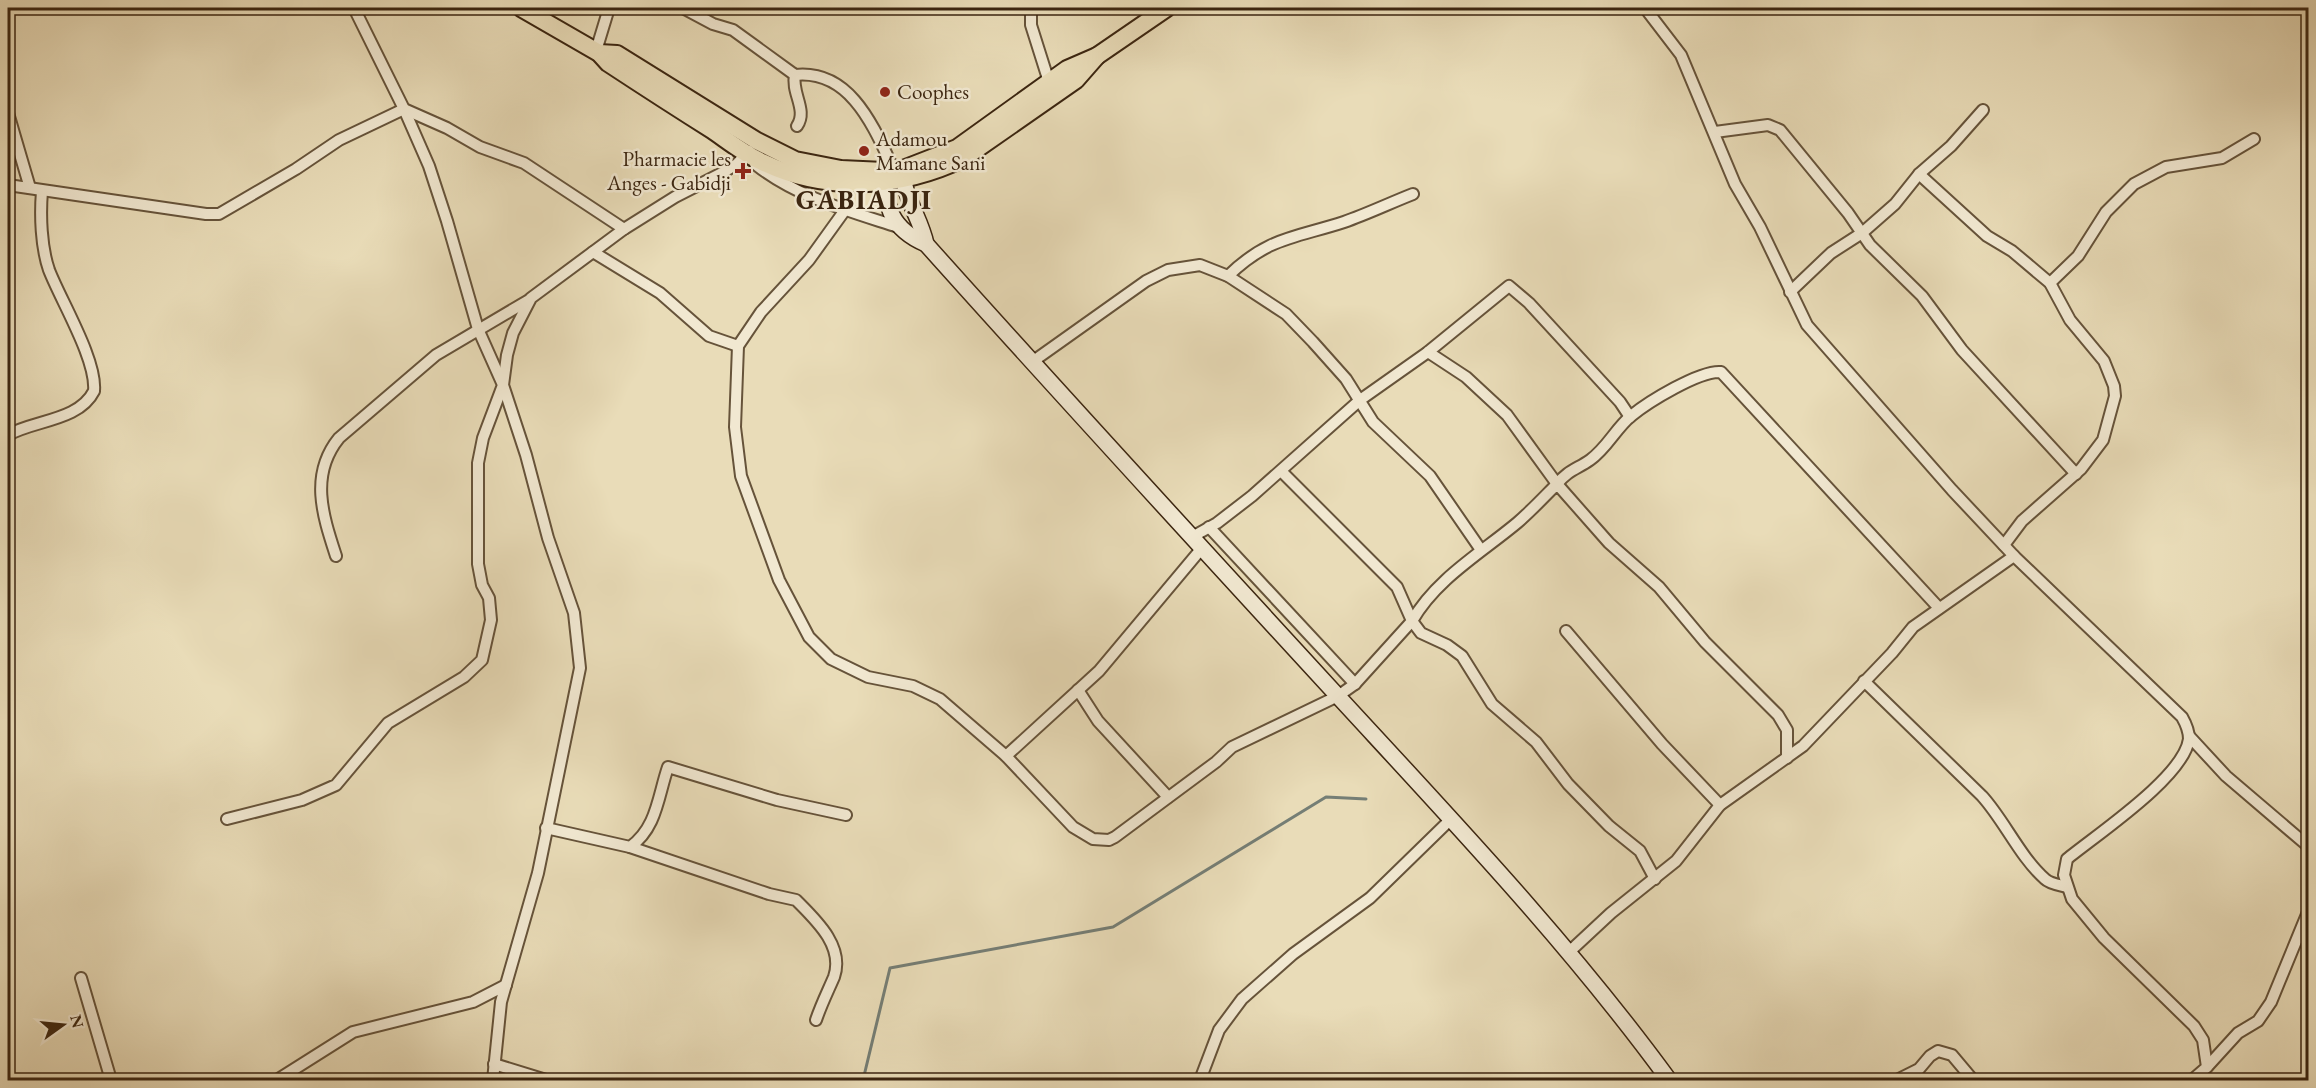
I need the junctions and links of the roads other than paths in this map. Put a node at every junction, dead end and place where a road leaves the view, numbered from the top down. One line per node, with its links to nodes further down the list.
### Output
1 (354, 8): 12 (street)
2 (520, 8): 8 (main road)
3 (609, 8): 8 (street)
4 (683, 8): 10 (street)
5 (1031, 8): 11 (street)
6 (1167, 8): 9 (main road)
7 (1645, 8): 16 (street)
8 (598, 52): 18 (main road)
9 (1097, 56): 11 (main road); 19 (main road)
10 (795, 75): 15 (street); 19 (street)
11 (1049, 82): 19 (main road)
12 (404, 109): 23 (street); 27 (street); 35 (street)
13 (1983, 110): 20 (street)
14 (8, 113): 22 (street)
15 (797, 126)
16 (1715, 132): 28 (street); 33 (street)
17 (2254, 139): 32 (street)
18 (750, 150): 19 (main road); 25 (street); 27 (street)
19 (894, 174): 26 (street); 29 (street)
20 (1919, 174): 28 (street); 32 (street)
21 (8, 185): 22 (street)
22 (30, 188): 23 (street)
23 (42, 191): 42 (street)
24 (1413, 194): 31 (street)
25 (845, 210): 26 (street); 36 (street)
26 (898, 227): 29 (street)
27 (624, 229): 30 (street)
28 (1862, 233): 33 (street); 44 (street)
29 (926, 244): 38 (street)
30 (593, 252): 34 (street); 36 (street)
31 (1228, 276): 38 (street); 40 (street)
32 (2050, 283): 44 (street)
33 (1790, 292): 48 (street)
34 (531, 298): 35 (street); 39 (street)
35 (478, 329): 39 (street); 50 (street)
36 (738, 346): 60 (street)
37 (1428, 352): 40 (street); 41 (street); 45 (street)
38 (1032, 362): 47 (street)
39 (503, 385): 65 (street); 67 (street)
40 (1360, 400): 43 (street); 49 (street)
41 (1630, 417): 45 (street); 52 (street)
42 (8, 435)
43 (1281, 471): 46 (street); 53 (street)
44 (2076, 474): 48 (street)
45 (1557, 484): 49 (street); 61 (street)
46 (1209, 527): 47 (street); 56 (street)
47 (1197, 542): 57 (street); 58 (street)
48 (2004, 545): 51 (street)
49 (1481, 550): 53 (street)
50 (336, 556)
51 (2014, 556): 52 (street); 59 (street)
52 (1940, 608): 55 (street)
53 (1412, 621): 56 (street); 70 (street)
54 (1566, 631): 63 (street)
55 (1864, 681): 61 (street); 71 (street)
56 (1355, 684): 58 (street)
57 (1078, 690): 60 (street); 62 (street)
58 (1338, 696): 62 (street); 66 (street)
59 (2189, 736): 68 (street); 71 (street)
60 (1006, 756): 62 (street)
61 (1787, 758): 63 (street)
62 (1168, 797)
63 (1720, 805): 70 (street)
64 (846, 815): 69 (street)
65 (227, 819)
66 (1450, 820): 73 (street); 85 (street)
67 (546, 828): 69 (street); 75 (street)
68 (2308, 846)
69 (630, 847): 76 (street)
70 (1655, 879): 73 (street)
71 (2067, 887): 78 (street)
72 (2308, 912): 78 (street)
73 (1568, 953): 86 (street)
74 (81, 978): 79 (street)
75 (506, 985): 77 (street); 80 (street)
76 (816, 1020)
77 (494, 1064): 81 (street); 82 (street)
78 (2208, 1066): 89 (street)
79 (111, 1080)
80 (277, 1080)
81 (493, 1080)
82 (546, 1080)
83 (1005, 1080): 84 (street)
84 (1011, 1080)
85 (1200, 1080)
86 (1669, 1080)
87 (1897, 1080): 88 (street)
88 (1973, 1080)
89 (2192, 1080)

